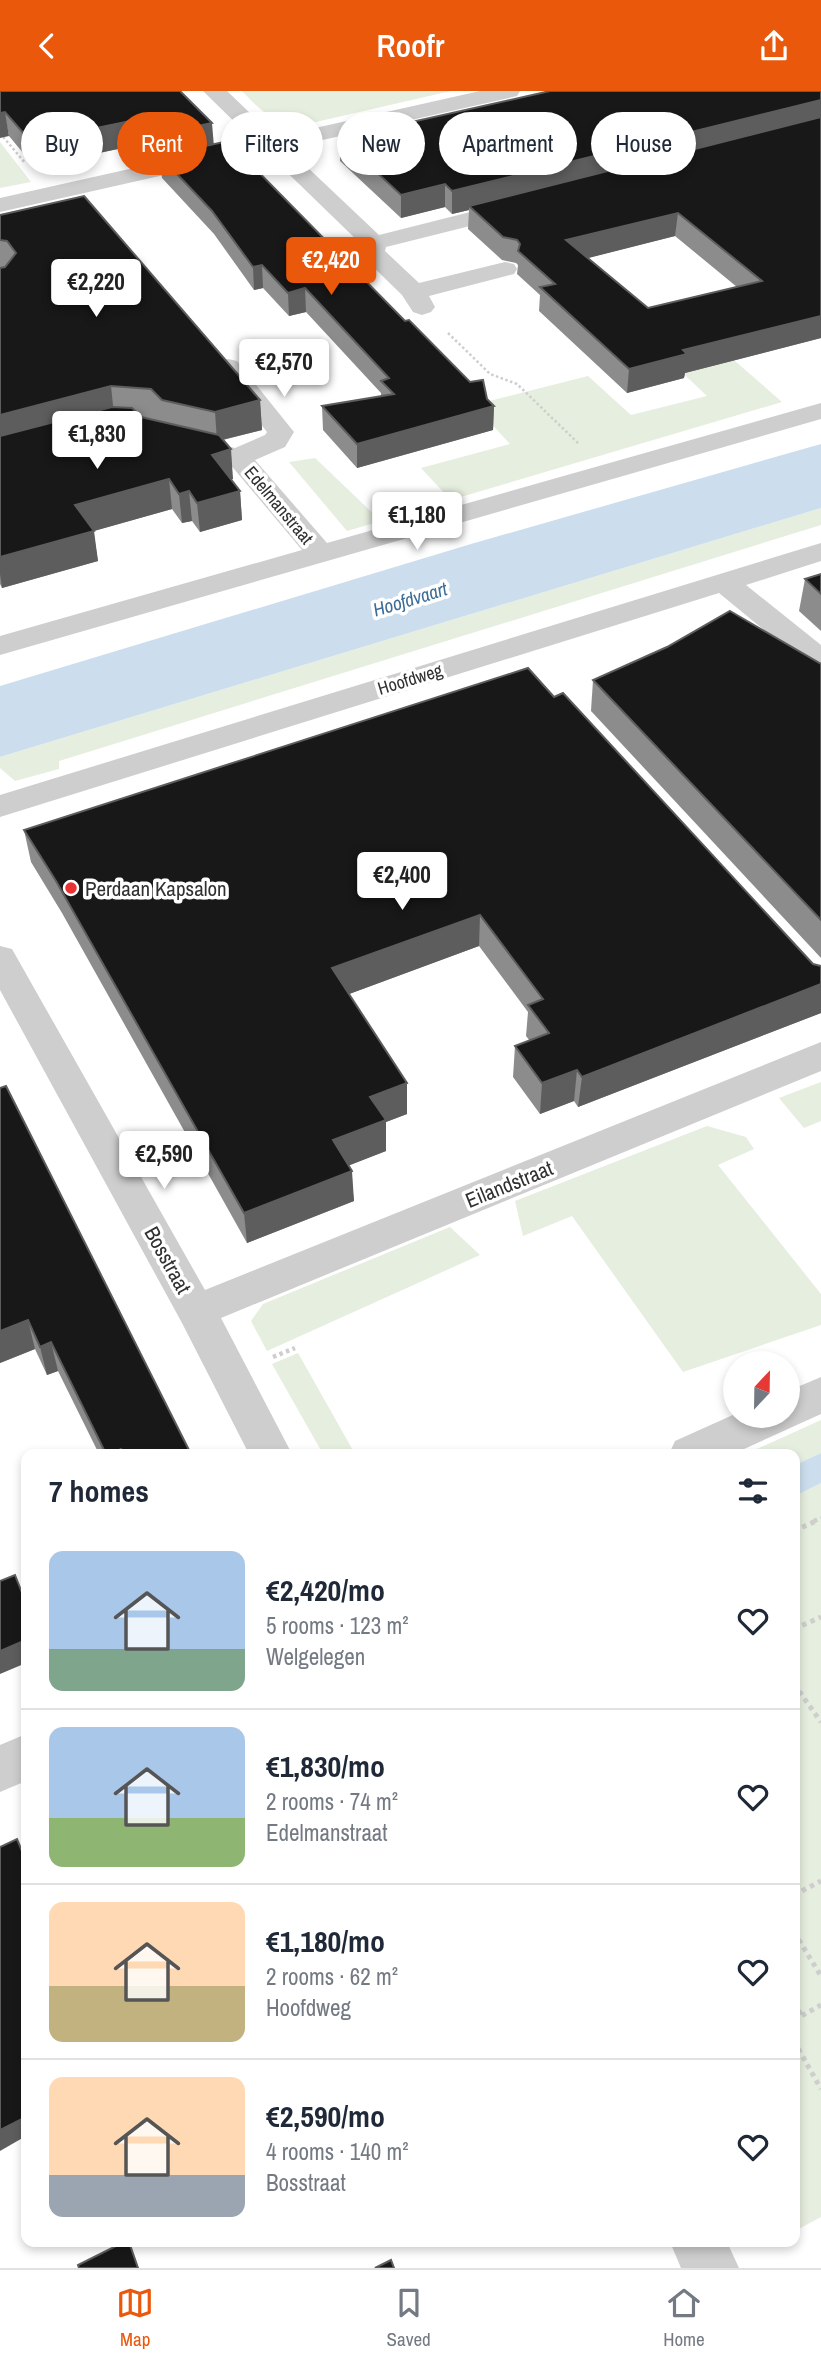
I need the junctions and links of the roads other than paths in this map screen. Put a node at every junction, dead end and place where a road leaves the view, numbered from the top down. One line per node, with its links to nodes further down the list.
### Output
1 (214, 91): 3 (street)
2 (509, 91): 4 (street)
3 (236, 112)
4 (323, 132)
5 (221, 155): 8 (street)
6 (303, 175): 9 (street)
7 (545, 201): 9 (street)
8 (0, 205)
9 (374, 243): 10 (street)
10 (505, 269)
11 (216, 351): 14 (street, Edelmanstraat)
12 (821, 411): 16 (street)
13 (155, 438): 14 (street, Edelmanstraat)
14 (237, 457): 16 (street, Edelmanstraat)
15 (821, 552): 17 (street, Hoofdweg)
16 (320, 553): 18 (street)
17 (724, 582): 19 (street); 20 (street, Hoofdweg)
18 (0, 646)
19 (819, 659)
20 (0, 807)
21 (0, 958): 23 (street, Bosstraat)
22 (821, 1056): 23 (street, Eilandstraat)
23 (196, 1311): 27 (street, Bosstraat)
24 (821, 1395): 25 (street)
25 (800, 1405)
26 (748, 1428): 28 (street)
27 (268, 1449)
28 (701, 1449)
29 (21, 1760): 30 (street)
30 (0, 1769)
31 (700, 2247): 32 (street)
32 (711, 2268)

